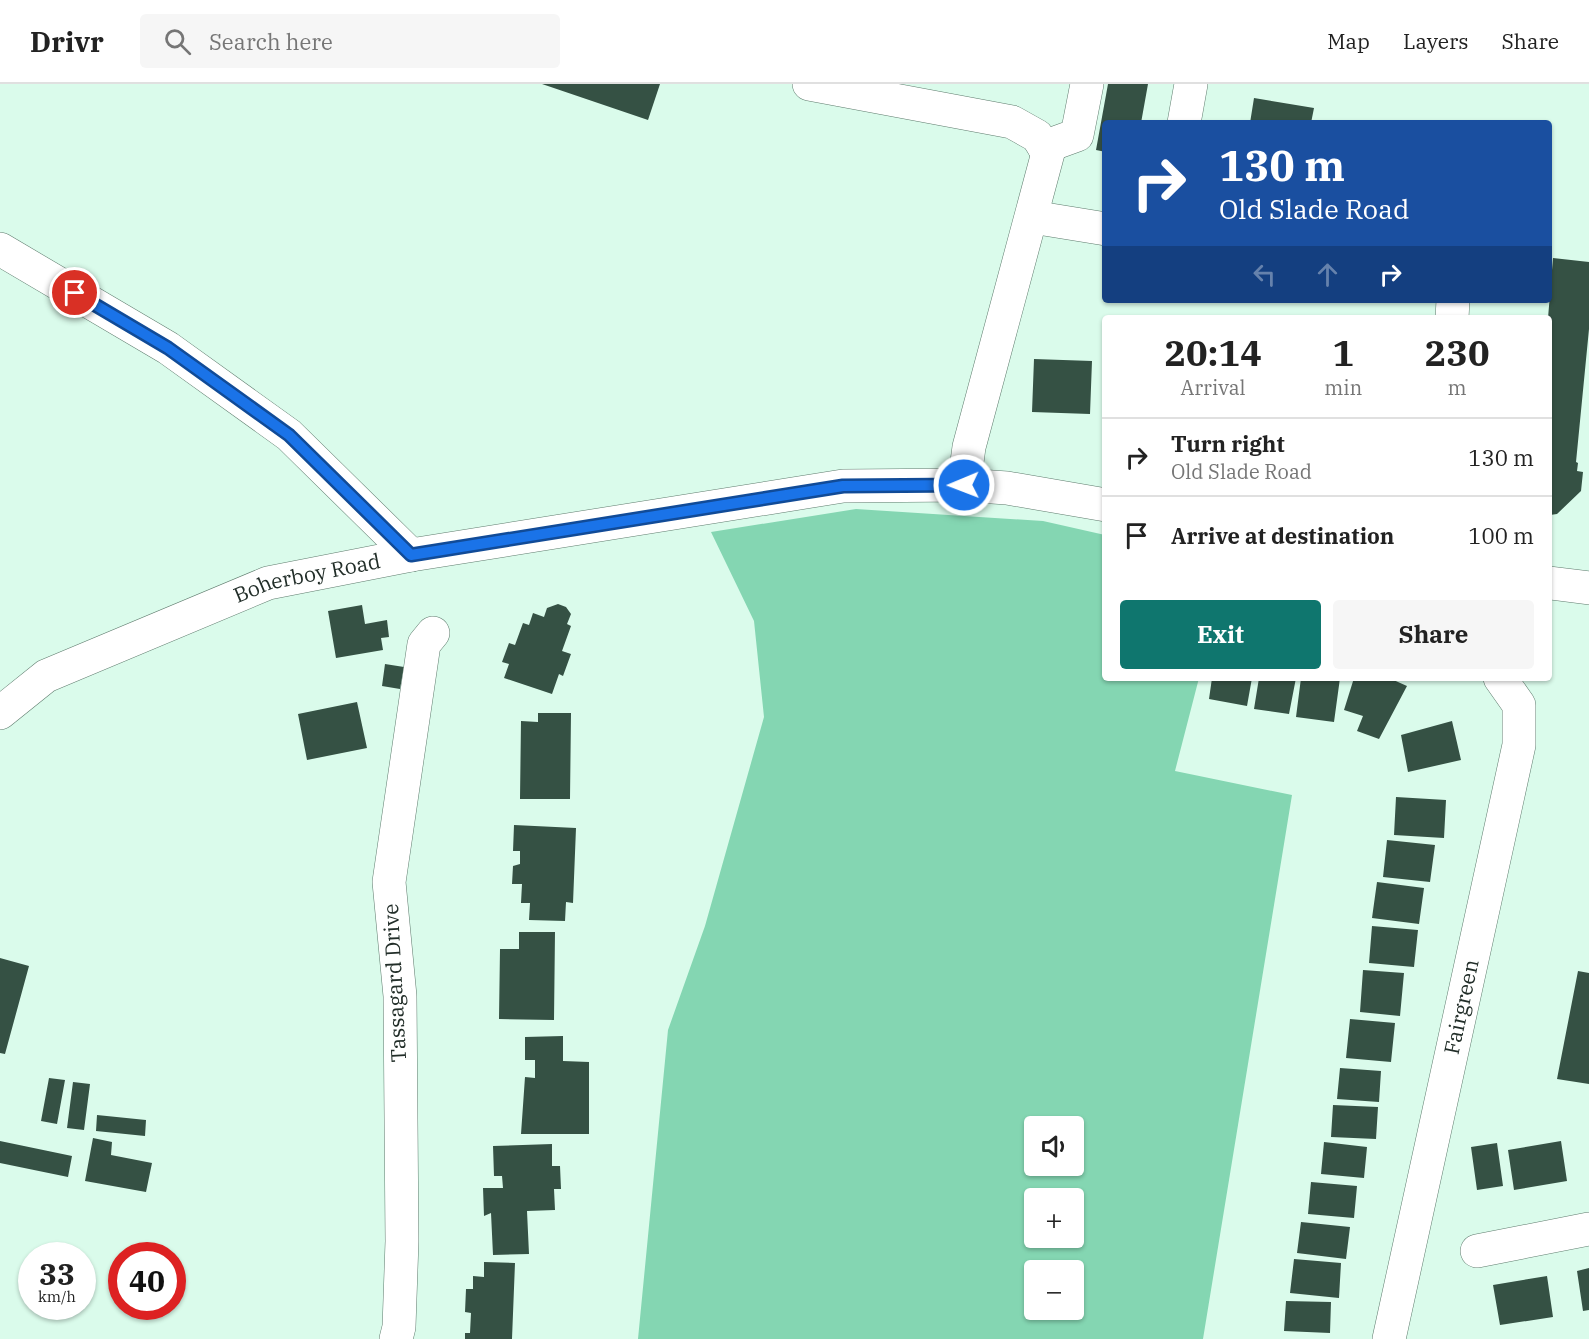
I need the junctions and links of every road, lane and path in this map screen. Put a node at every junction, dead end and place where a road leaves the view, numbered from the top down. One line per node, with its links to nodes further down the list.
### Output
1 (809, 84): 5 (street)
2 (1087, 84): 5 (street)
3 (1191, 84): 4 (street)
4 (1185, 120)
5 (1044, 147): 6 (street)
6 (1032, 217): 7 (street); 9 (street)
7 (1102, 228)
8 (0, 249): 11 (street)
9 (964, 485): 10 (street, Boherboy Road); 11 (street, Boherboy Road)
10 (1102, 504)
11 (411, 555): 16 (street, Boherboy Road)
12 (1552, 583): 13 (street)
13 (1589, 588)
14 (433, 633): 19 (street, Tassagard Drive)
15 (1502, 681): 20 (street, Fairgreen)
16 (0, 713)
17 (1589, 1229): 18 (street)
18 (1477, 1251)
19 (396, 1339)
20 (1389, 1339)

